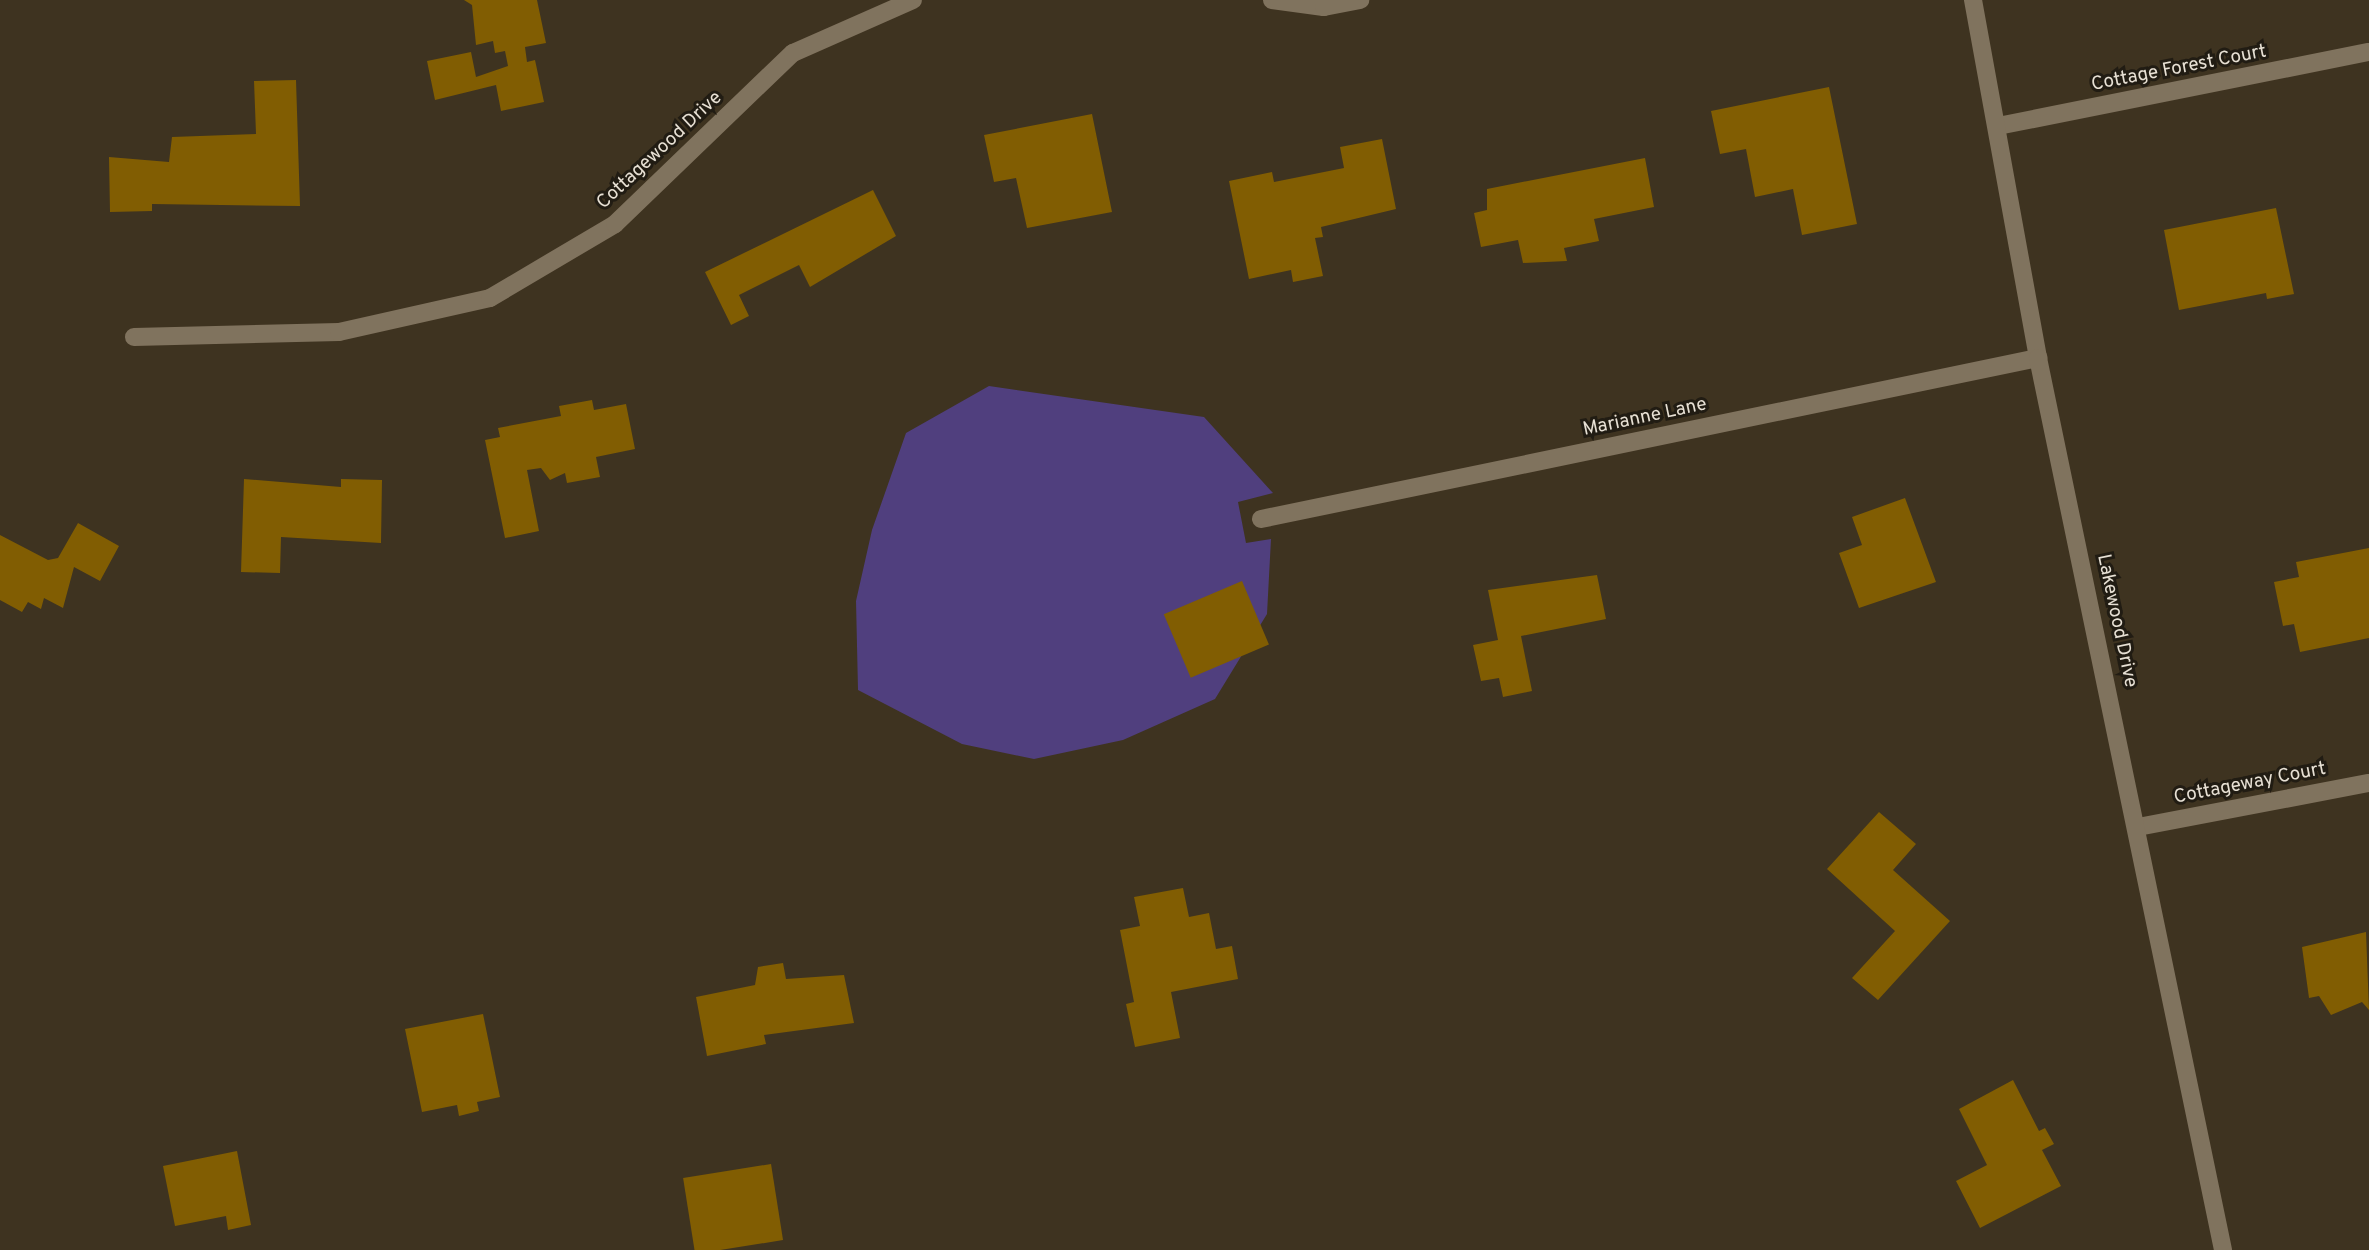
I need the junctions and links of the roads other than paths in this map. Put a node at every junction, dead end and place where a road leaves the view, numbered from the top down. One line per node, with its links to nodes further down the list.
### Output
1 (913, 0): 7 (street, Cottagewood Drive)
2 (1272, 0): 3 (street)
3 (1360, 0)
4 (1973, 0): 6 (street, Lakewood Drive)
5 (2369, 52): 6 (street, Cottage Forest Court)
6 (1998, 127): 8 (street, Lakewood Drive)
7 (134, 337)
8 (2038, 358): 9 (street, Marianne Lane); 11 (street, Lakewood Drive)
9 (1261, 519)
10 (2369, 783): 11 (street, Cottageway Court)
11 (2138, 827): 12 (street, Lakewood Drive)
12 (2223, 1250)

